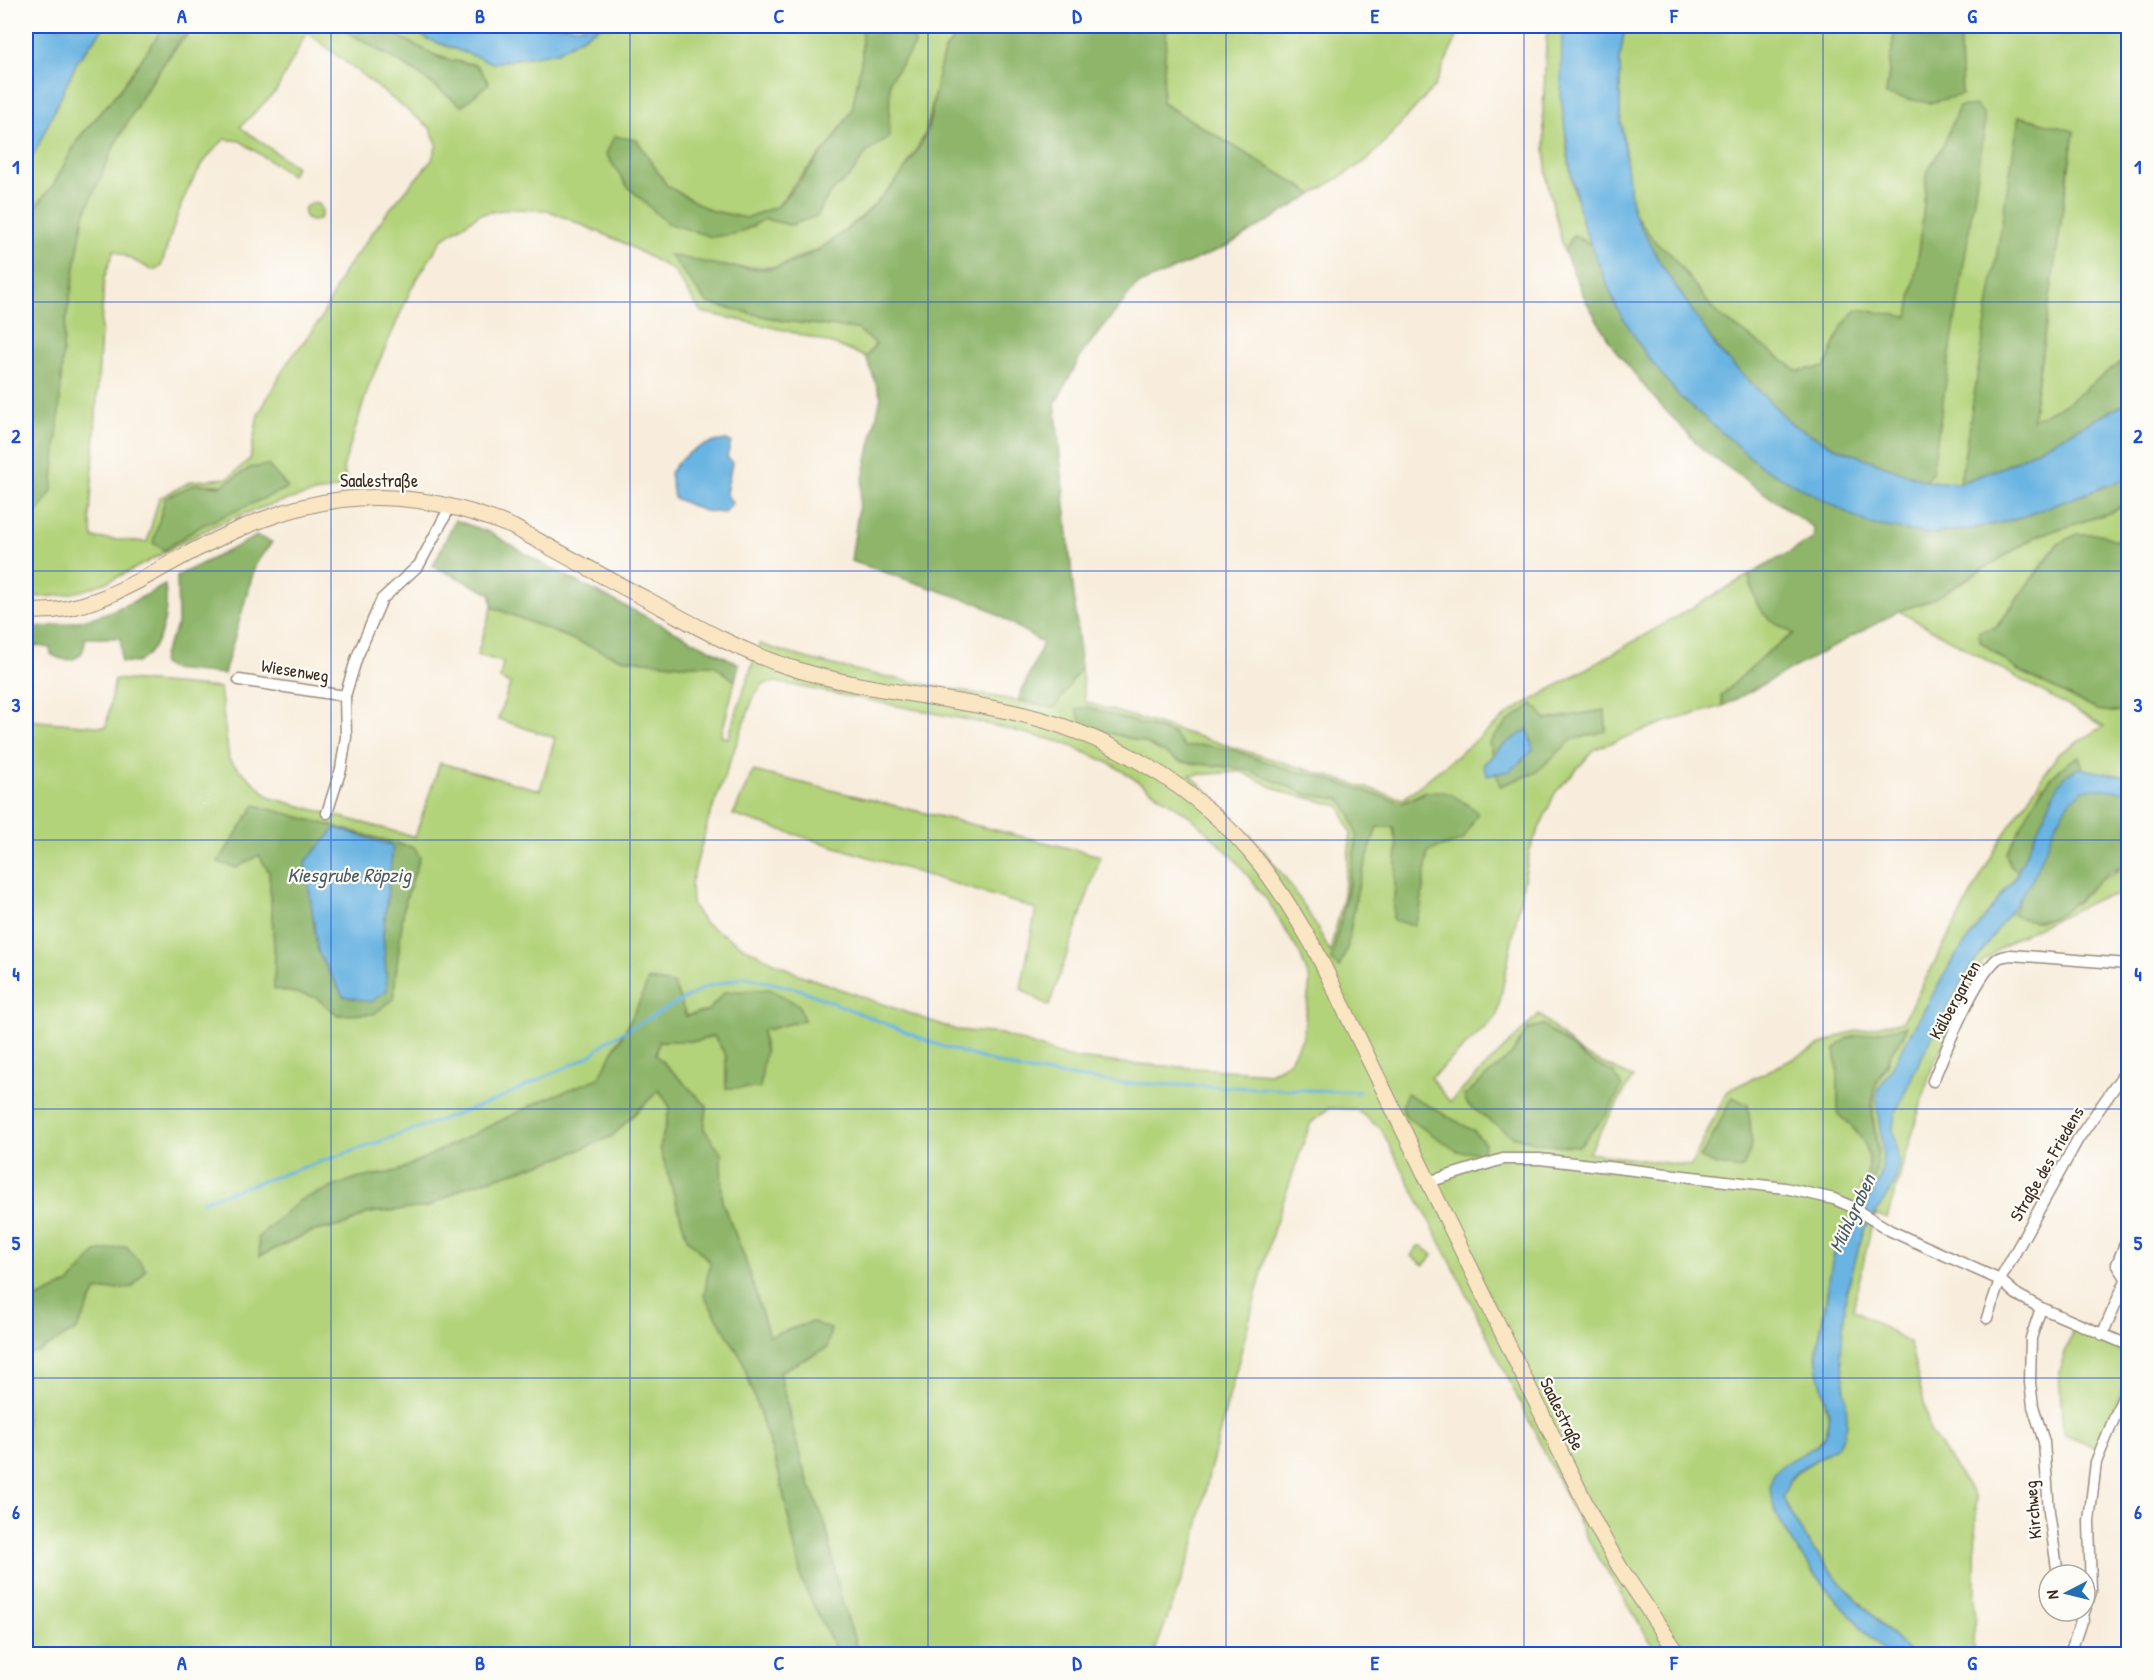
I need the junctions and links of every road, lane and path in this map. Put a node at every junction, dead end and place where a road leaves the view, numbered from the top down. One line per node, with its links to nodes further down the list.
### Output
1 (451, 505): 2 (street, Saalestraße); 4 (street); 9 (street, Saalestraße)
2 (26, 610)
3 (239, 680): 4 (street, Wiesenweg)
4 (345, 696): 5 (street)
5 (327, 813)
6 (2128, 964): 8 (street, Kälbergarten)
7 (2128, 1068): 11 (street, Straße des Friedens)
8 (1933, 1081)
9 (1428, 1182): 11 (street); 21 (street, Saalestraße)
10 (2125, 1244): 12 (street)
11 (2001, 1280): 13 (street); 14 (street, Straße des Friedens)
12 (2127, 1281): 15 (street)
13 (2041, 1308): 15 (street); 18 (street, Kirchweg)
14 (1987, 1318)
15 (2102, 1335): 16 (street)
16 (2128, 1345)
17 (2128, 1385): 19 (street)
18 (2056, 1563)
19 (2090, 1563)
20 (2082, 1623): 22 (street)
21 (1678, 1654)
22 (2070, 1654)

